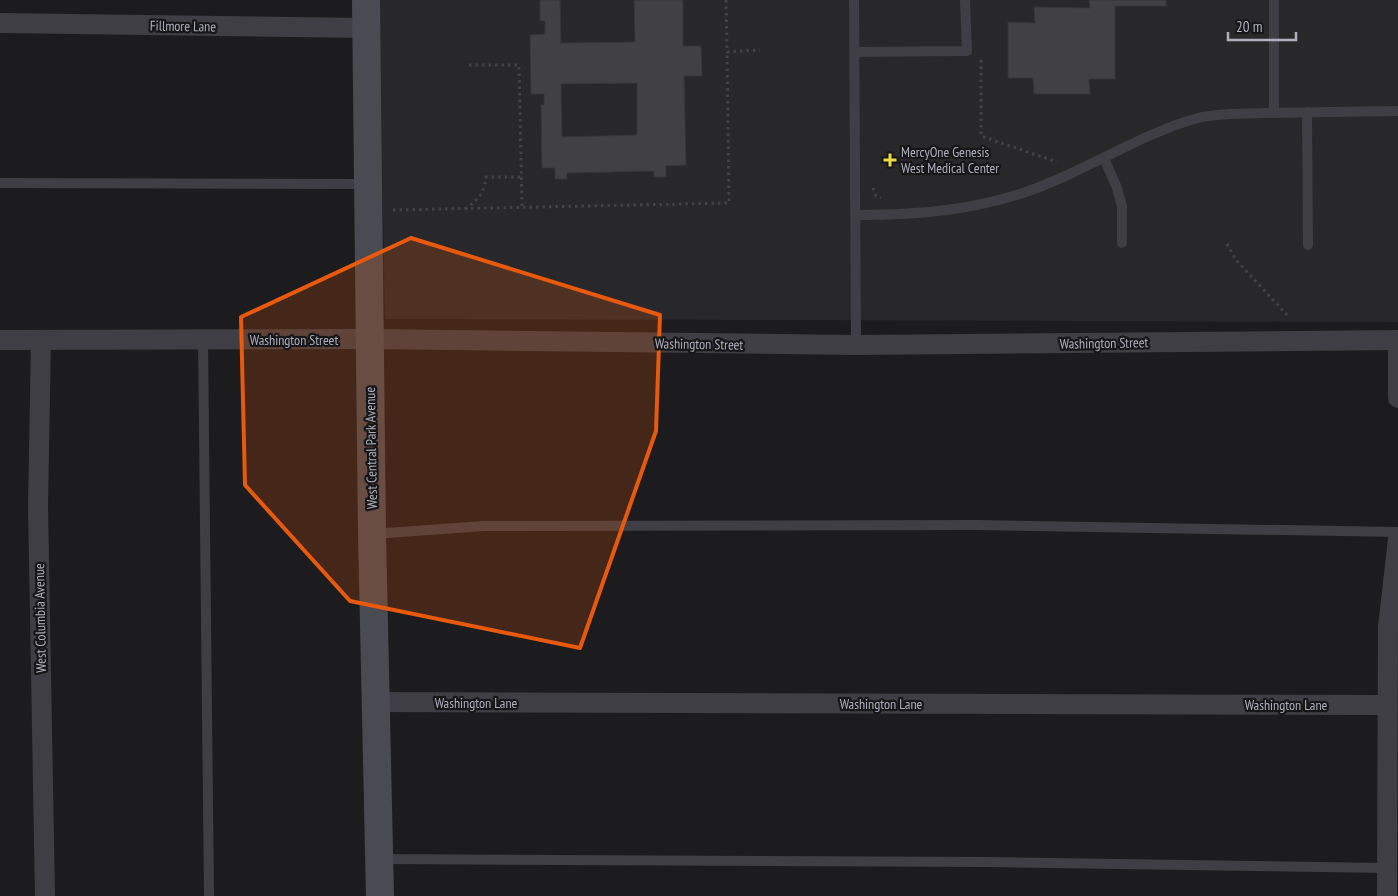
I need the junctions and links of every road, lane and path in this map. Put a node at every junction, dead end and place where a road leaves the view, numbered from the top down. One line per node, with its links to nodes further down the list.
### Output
1 (366, 0): 7 (main road, West Central Park Avenue)
2 (726, 0): 10 (path)
3 (854, 0): 11 (lane)
4 (965, 0): 9 (lane)
5 (1274, 0): 15 (lane)
6 (0, 23): 7 (street, Fillmore Lane)
7 (366, 28): 24 (main road, West Central Park Avenue)
8 (760, 50): 10 (path)
9 (967, 51): 11 (lane); 18 (path)
10 (727, 52): 26 (path)
11 (856, 52): 29 (lane)
12 (469, 65): 21 (path)
13 (1398, 111): 14 (lane)
14 (1308, 112): 15 (lane); 32 (lane)
15 (1274, 113): 17 (lane)
16 (1065, 158): 18 (path)
17 (1104, 158): 20 (lane); 30 (lane)
18 (1056, 162): 19 (path); 20 (path)
19 (1051, 164)
20 (1078, 170): 29 (lane)
21 (522, 177): 26 (path); 27 (path)
22 (0, 183): 24 (lane)
23 (871, 183): 25 (path)
24 (368, 184): 37 (main road, West Central Park Avenue)
25 (886, 199)
26 (522, 208): 27 (path)
27 (464, 209): 28 (path)
28 (393, 210)
29 (856, 215): 39 (lane)
30 (1122, 244)
31 (1227, 244): 33 (path)
32 (1308, 245)
33 (1289, 317)
34 (0, 340): 35 (street, Washington Street)
35 (41, 340): 36 (street, Washington Street); 48 (street, West Columbia Avenue)
36 (203, 340): 37 (street, Washington Street); 49 (lane)
37 (370, 340): 39 (street, Washington Street); 42 (main road, West Central Park Avenue)
38 (1398, 340): 39 (street, Washington Street); 40 (street)
39 (856, 345)
40 (1398, 398)
41 (1398, 532): 42 (lane)
42 (372, 534): 44 (main road, West Central Park Avenue)
43 (1398, 539): 45 (street)
44 (376, 702): 45 (street, Washington Lane); 46 (main road, West Central Park Avenue)
45 (1386, 705): 47 (street)
46 (379, 858): 47 (lane); 50 (main road, West Central Park Avenue)
47 (1386, 868): 51 (street)
48 (45, 896)
49 (209, 896)
50 (380, 896)
51 (1387, 896)

